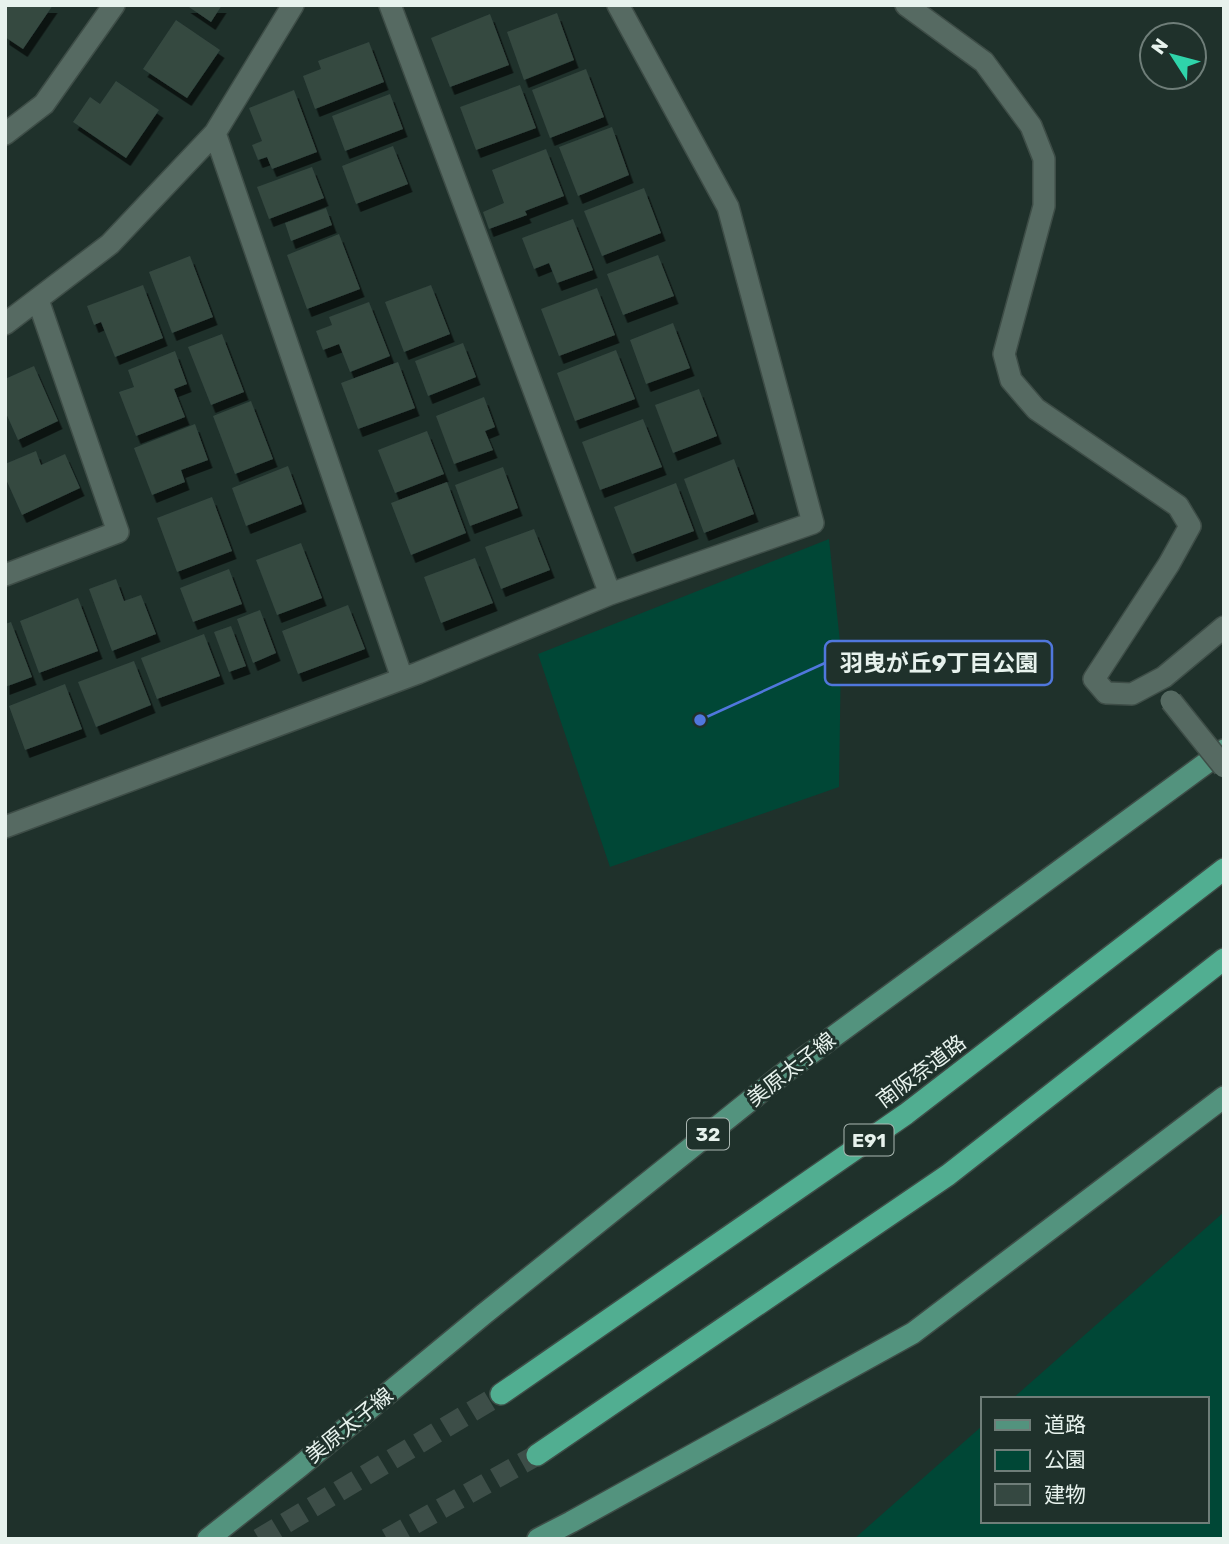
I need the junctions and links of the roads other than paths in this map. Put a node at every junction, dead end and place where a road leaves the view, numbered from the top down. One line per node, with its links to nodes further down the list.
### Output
1 (114, 5): 6 (street)
2 (293, 5): 7 (street)
3 (390, 5): 11 (street)
4 (618, 5): 11 (street)
5 (905, 5): 13 (street)
6 (5, 134)
7 (215, 134): 8 (street); 14 (street)
8 (38, 300): 9 (street); 10 (street)
9 (5, 324)
10 (5, 575)
11 (610, 594): 14 (street)
12 (1224, 628): 13 (street)
13 (1164, 677): 16 (street, bridge)
14 (402, 678): 17 (street)
15 (1224, 750): 23 (main road, 美原太子線 / 32)
16 (1224, 767)
17 (5, 827)
18 (1224, 869): 21 (highway, 南阪奈道路 / E91)
19 (1224, 959): 22 (highway)
20 (1224, 1097): 24 (main road)
21 (501, 1394)
22 (537, 1455)
23 (208, 1539)
24 (538, 1539)

